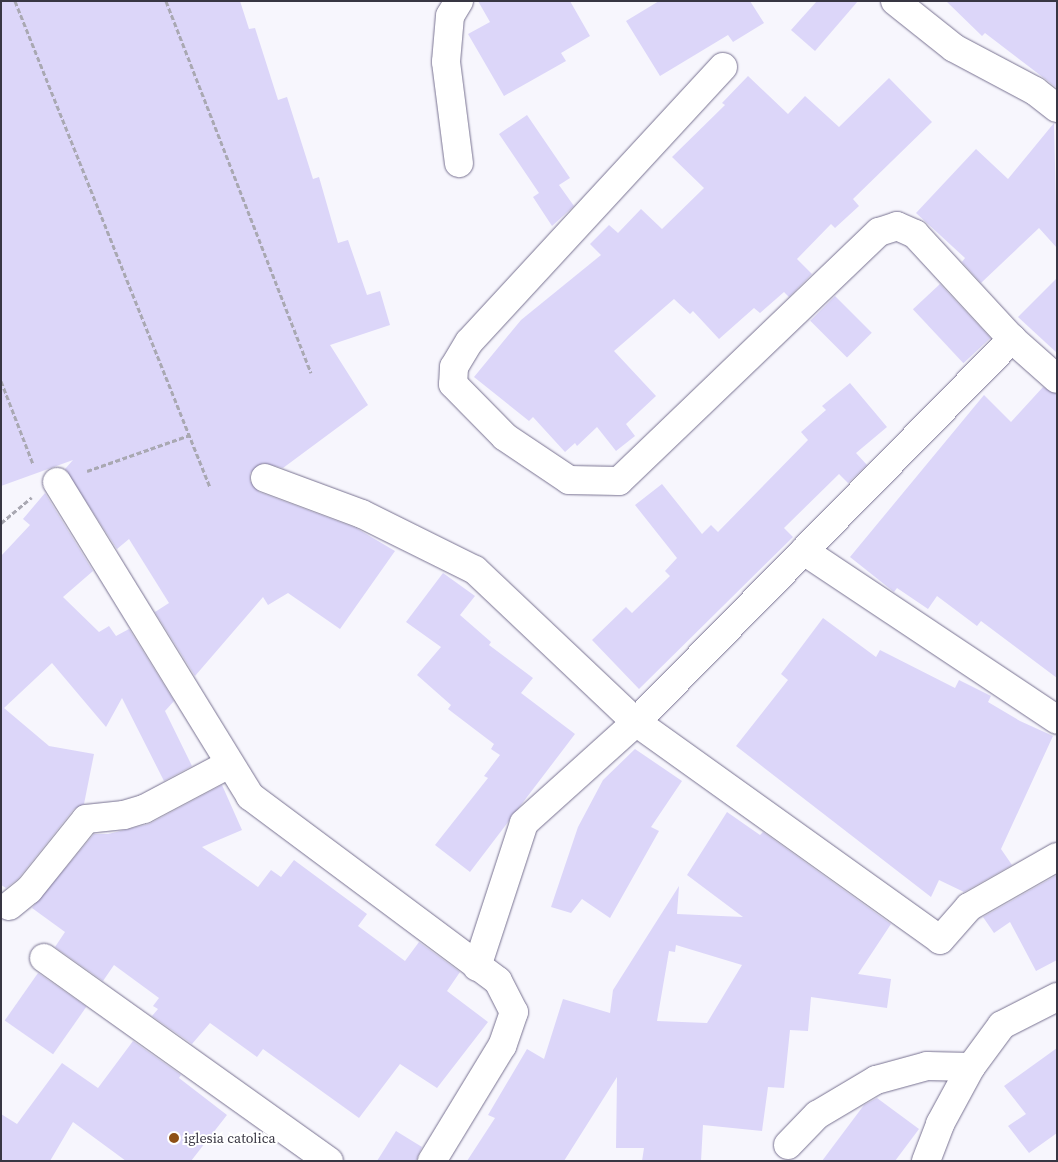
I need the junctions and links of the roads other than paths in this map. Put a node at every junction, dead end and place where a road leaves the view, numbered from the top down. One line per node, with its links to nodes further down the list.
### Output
1 (458, 1): 5 (street)
2 (895, 1): 4 (street)
3 (723, 68): 6 (street)
4 (1057, 108)
5 (459, 163)
6 (1012, 339): 7 (street); 10 (street)
7 (1054, 372)
8 (265, 478): 12 (street)
9 (49, 485): 13 (street)
10 (804, 551): 11 (street); 12 (street)
11 (1057, 720)
12 (636, 722): 14 (street); 17 (street)
13 (229, 764): 15 (street); 17 (street)
14 (1057, 857)
15 (9, 906)
16 (44, 958): 21 (street)
17 (477, 968): 22 (street)
18 (1057, 997): 19 (street)
19 (971, 1067): 20 (street); 23 (street)
20 (788, 1145)
21 (329, 1161)
22 (432, 1161)
23 (926, 1161)

